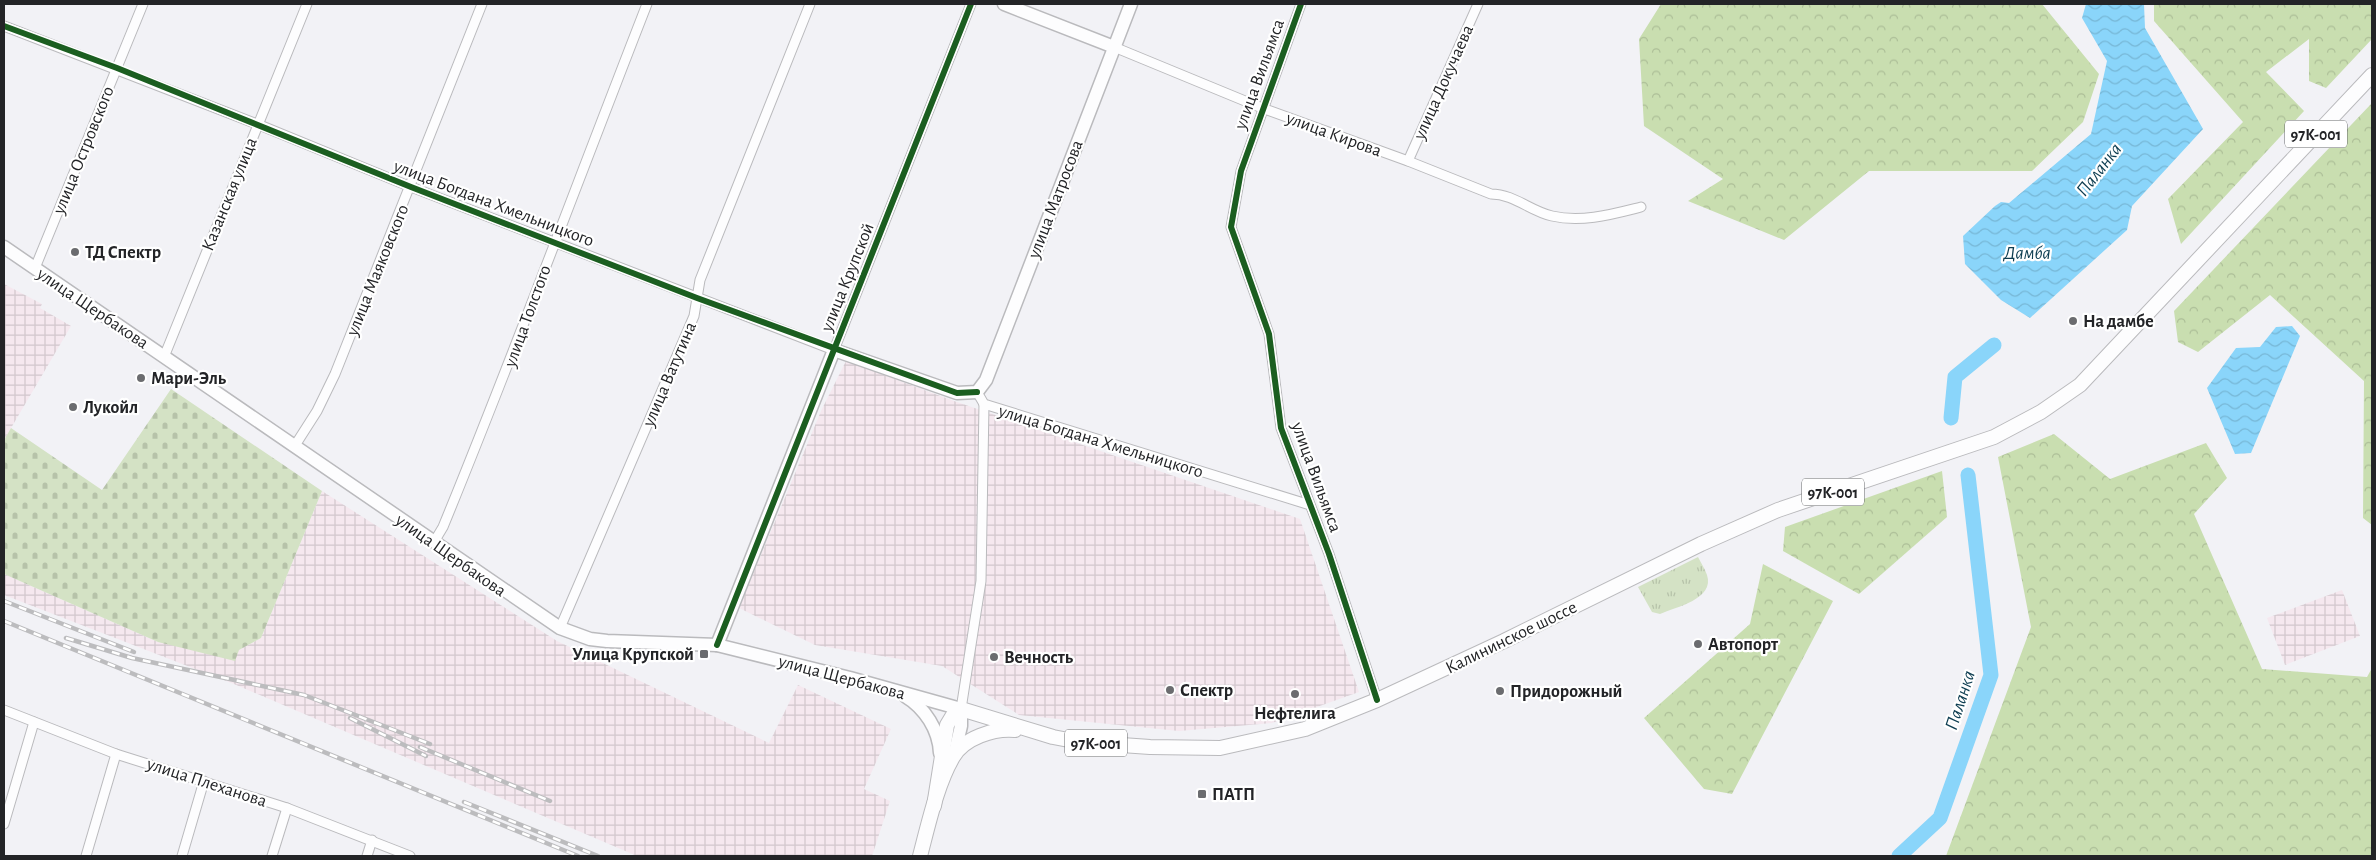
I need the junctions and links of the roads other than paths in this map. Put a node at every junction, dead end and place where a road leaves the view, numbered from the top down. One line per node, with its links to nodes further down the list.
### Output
1 (143, 4): 13 (street, улица Островского)
2 (307, 4): 16 (street, Казанская улица)
3 (482, 4): 18 (street, улица Маяковского)
4 (648, 4): 20 (street, улица Толстого)
5 (810, 4): 23 (street, улица Ватутина)
6 (971, 4): 24 (street, улица Крупской)
7 (1004, 4): 12 (main road, улица Кирова)
8 (1132, 4): 12 (main road, улица Матросова)
9 (1301, 4): 15 (street, улица Вильямса)
10 (1478, 4): 17 (street, улица Докучаева)
11 (4, 26): 13 (street, улица Богдана Хмельницкого)
12 (1114, 48): 15 (street, улица Кирова); 26 (main road, улица Матросова)
13 (116, 68): 16 (street, улица Богдана Хмельницкого); 22 (street, улица Островского)
14 (2372, 75): 34 (main road, Калининское шоссе / 97К-001)
15 (1262, 108): 17 (street, улица Кирова); 29 (street, улица Вильямса)
16 (257, 124): 18 (street, улица Богдана Хмельницкого); 25 (street, Казанская улица)
17 (1408, 161): 19 (street, улица Кирова)
18 (411, 188): 20 (street, улица Богдана Хмельницкого); 28 (street, улица Маяковского)
19 (1641, 207)
20 (554, 242): 23 (street, улица Богдана Хмельницкого); 30 (street, улица Толстого)
21 (4, 247): 22 (main road, улица Щербакова)
22 (35, 268): 25 (main road, улица Щербакова)
23 (697, 298): 24 (street, улица Богдана Хмельницкого); 31 (street, улица Ватутина)
24 (834, 350): 26 (main road, улица Богдана Хмельницкого); 32 (main road, улица Крупской)
25 (164, 357): 28 (main road, улица Щербакова)
26 (977, 392): 27 (street, улица Богдана Хмельницкого)
27 (984, 404): 29 (street, улица Богдана Хмельницкого); 36 (street)
28 (294, 447): 30 (main road, улица Щербакова)
29 (1310, 505): 34 (street, улица Вильямса)
30 (434, 542): 31 (main road, улица Щербакова)
31 (560, 628): 32 (main road, улица Щербакова)
32 (717, 645): 33 (main road, улица Щербакова)
33 (897, 691): 36 (main road, улица Щербакова); 40 (main road)
34 (1377, 700): 38 (main road, Калининское шоссе / 97К-001)
35 (4, 710): 37 (street, улица Плеханова)
36 (961, 710): 38 (main road, Калининское шоссе / 97К-001); 40 (main road, 97К-001)
37 (34, 722): 39 (street, улица Плеханова); 43 (street)
38 (1026, 730): 40 (main road, 97К-001)
39 (116, 754): 41 (street, улица Плеханова); 45 (street)
40 (947, 756): 50 (main road, 97К-001)
41 (204, 781): 42 (street, улица Плеханова); 46 (street)
42 (287, 808): 44 (street, улица Плеханова); 47 (street)
43 (4, 824)
44 (372, 840): 48 (street); 49 (street, улица Плеханова)
45 (86, 856)
46 (182, 856)
47 (272, 856)
48 (367, 856)
49 (410, 856)
50 (920, 856)

